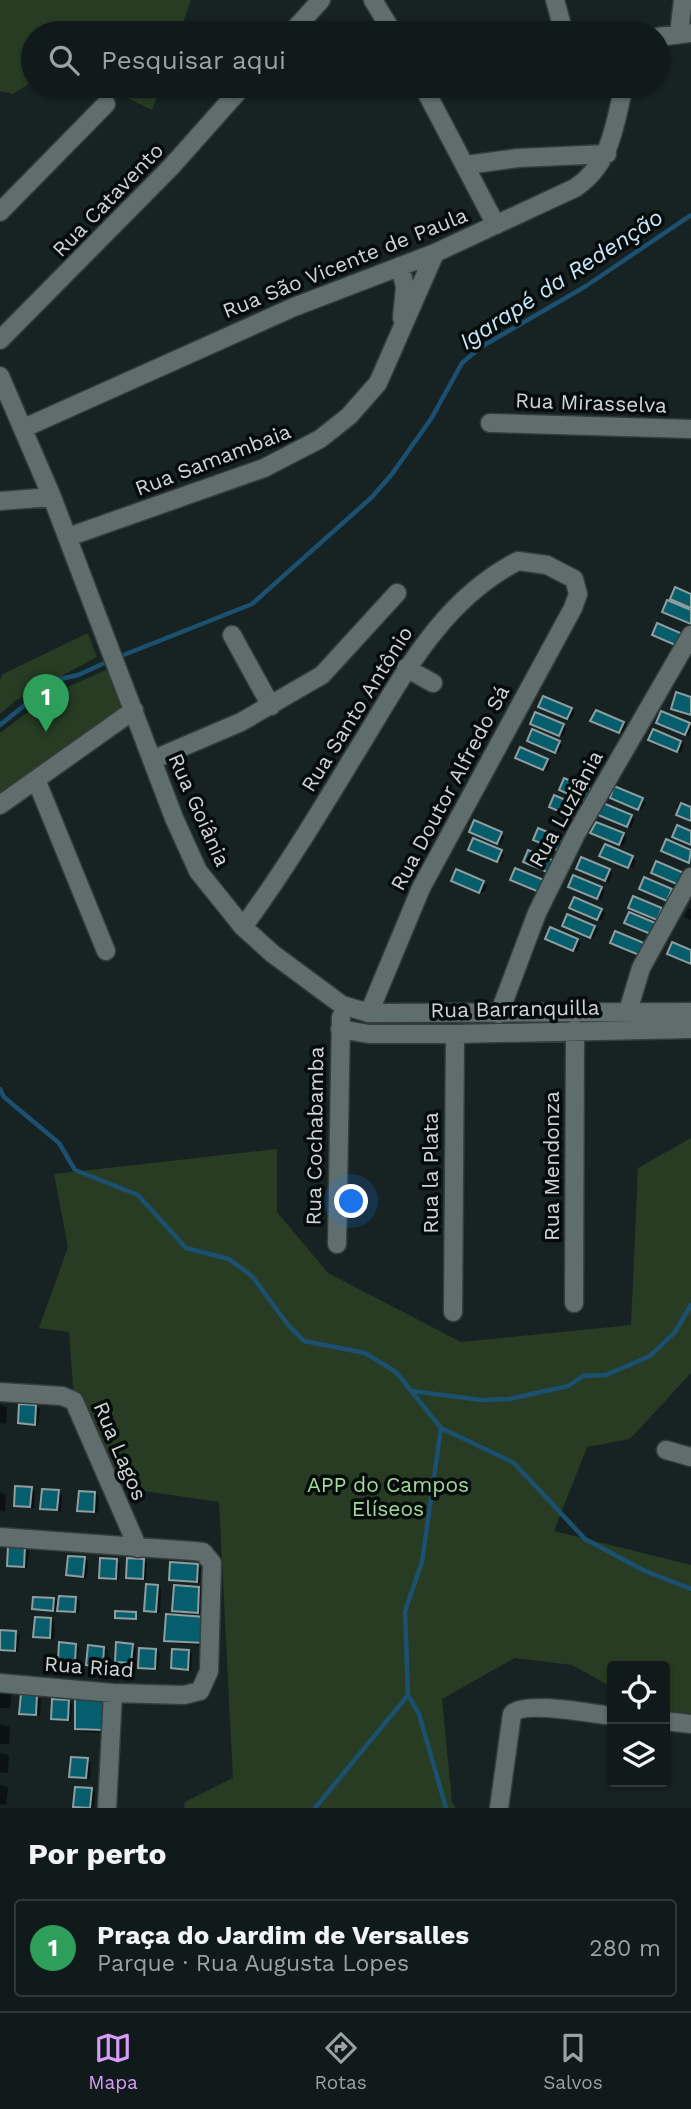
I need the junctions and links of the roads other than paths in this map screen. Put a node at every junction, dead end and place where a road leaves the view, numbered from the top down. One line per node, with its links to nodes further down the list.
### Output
1 (321, 0): 5 (street)
2 (373, 0): 6 (street)
3 (555, 0): 7 (street)
4 (683, 0): 8 (street)
5 (302, 21)
6 (386, 21)
7 (561, 21)
8 (685, 33)
9 (232, 98): 20 (street, Rua Catavento)
10 (430, 98): 14 (street)
11 (621, 98): 13 (street, Rua São Vicente de Paula)
12 (106, 104): 15 (street)
13 (607, 154): 14 (street); 16 (street, Rua São Vicente de Paula)
14 (466, 165): 16 (street)
15 (0, 212)
16 (496, 225): 17 (street, Rua São Vicente de Paula)
17 (435, 253): 18 (street, Rua São Vicente de Paula); 19 (street, Rua Samambaia)
18 (400, 266): 19 (street); 23 (street, Rua São Vicente de Paula)
19 (401, 336): 27 (street, Rua Samambaia)
20 (0, 341)
21 (0, 376): 23 (street, Rua Goiânia)
22 (489, 422): 24 (street, Rua Mirasselva)
23 (24, 428): 25 (street, Rua Goiânia)
24 (691, 429)
25 (52, 497): 26 (street); 27 (street, Rua Goiânia)
26 (0, 501)
27 (68, 537): 35 (street, Rua Goiânia)
28 (579, 588): 32 (street, Rua Santo Antônio); 45 (street, Rua Doutor Alfredo Sá)
29 (397, 593): 34 (street)
30 (232, 635): 34 (street)
31 (691, 635): 46 (street, Rua Luziânia)
32 (406, 668): 33 (street); 40 (street, Rua Santo Antônio)
33 (433, 683)
34 (271, 706): 36 (street)
35 (134, 710): 36 (street, Rua Goiânia); 37 (street)
36 (152, 760): 40 (street, Rua Goiânia)
37 (37, 782): 38 (street); 41 (street)
38 (0, 805)
39 (691, 877): 43 (street)
40 (243, 928): 42 (street, Rua Goiânia)
41 (106, 951)
42 (342, 1005): 45 (street, Rua Goiânia); 47 (street, Rua Cochabamba)
43 (628, 1011): 44 (street, Rua Goiânia); 46 (street, Rua Goiânia)
44 (691, 1012)
45 (369, 1013): 46 (street, Rua Goiânia)
46 (499, 1014)
47 (340, 1029): 50 (street, Rua Barranquilla); 51 (street, Rua Cochabamba)
48 (691, 1029): 49 (street, Rua Barranquilla)
49 (575, 1030): 50 (street, Rua Barranquilla); 52 (street, Rua Mendonza)
50 (455, 1034): 53 (street, Rua la Plata)
51 (337, 1244)
52 (574, 1303)
53 (453, 1312)
54 (0, 1392): 58 (street, Rua Lagos)
55 (666, 1450): 56 (street)
56 (691, 1457)
57 (0, 1537): 58 (street)
58 (138, 1548): 60 (street, Rua Riad)
59 (0, 1682): 60 (street, Rua Riad)
60 (113, 1693): 64 (street)
61 (607, 1715): 65 (street)
62 (670, 1722): 63 (street)
63 (691, 1724)
64 (107, 1808)
65 (499, 1808)

